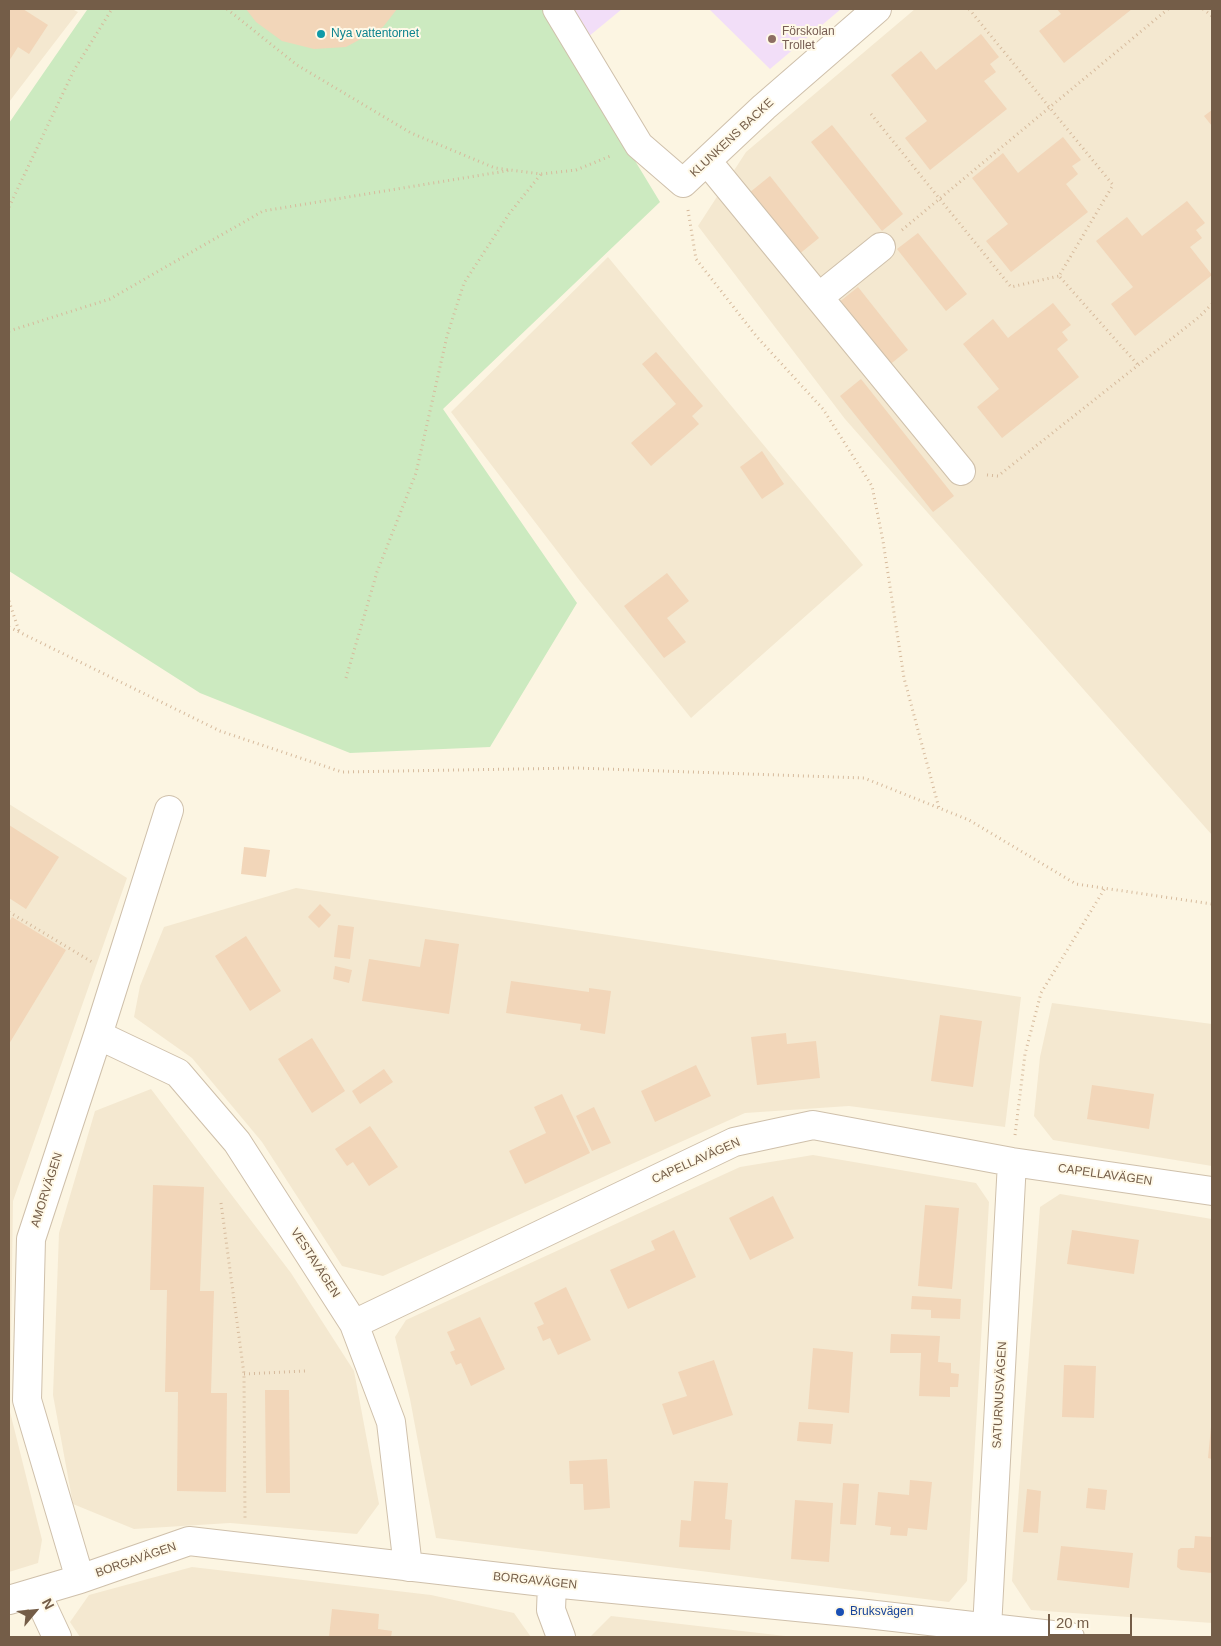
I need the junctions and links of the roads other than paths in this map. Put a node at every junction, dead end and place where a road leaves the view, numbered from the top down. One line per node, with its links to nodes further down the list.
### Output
1 (557, 9): 3 (street, KLUNKENS BACKE)
2 (877, 9): 3 (street, KLUNKENS BACKE)
3 (707, 160): 5 (street)
4 (881, 247): 5 (street)
5 (819, 297): 6 (street)
6 (961, 471)
7 (169, 810): 8 (street, AMORVÄGEN)
8 (98, 1035): 11 (street, VESTAVÄGEN); 13 (street, AMORVÄGEN)
9 (1012, 1162): 10 (street, CAPELLAVÄGEN); 11 (street, CAPELLAVÄGEN); 17 (street, SATURNUSVÄGEN)
10 (1212, 1191)
11 (354, 1324): 12 (street, VESTAVÄGEN)
12 (408, 1566): 13 (street, BORGAVÄGEN); 14 (street, BORGAVÄGEN)
13 (80, 1579): 15 (street, BORGAVÄGEN)
14 (552, 1583): 17 (street, BORGAVÄGEN); 19 (street)
15 (38, 1592): 16 (street, BORGAVÄGEN); 18 (street)
16 (9, 1600)
17 (987, 1628): 20 (street, BORGAVÄGEN)
18 (57, 1637)
19 (561, 1637)
20 (1070, 1637)

